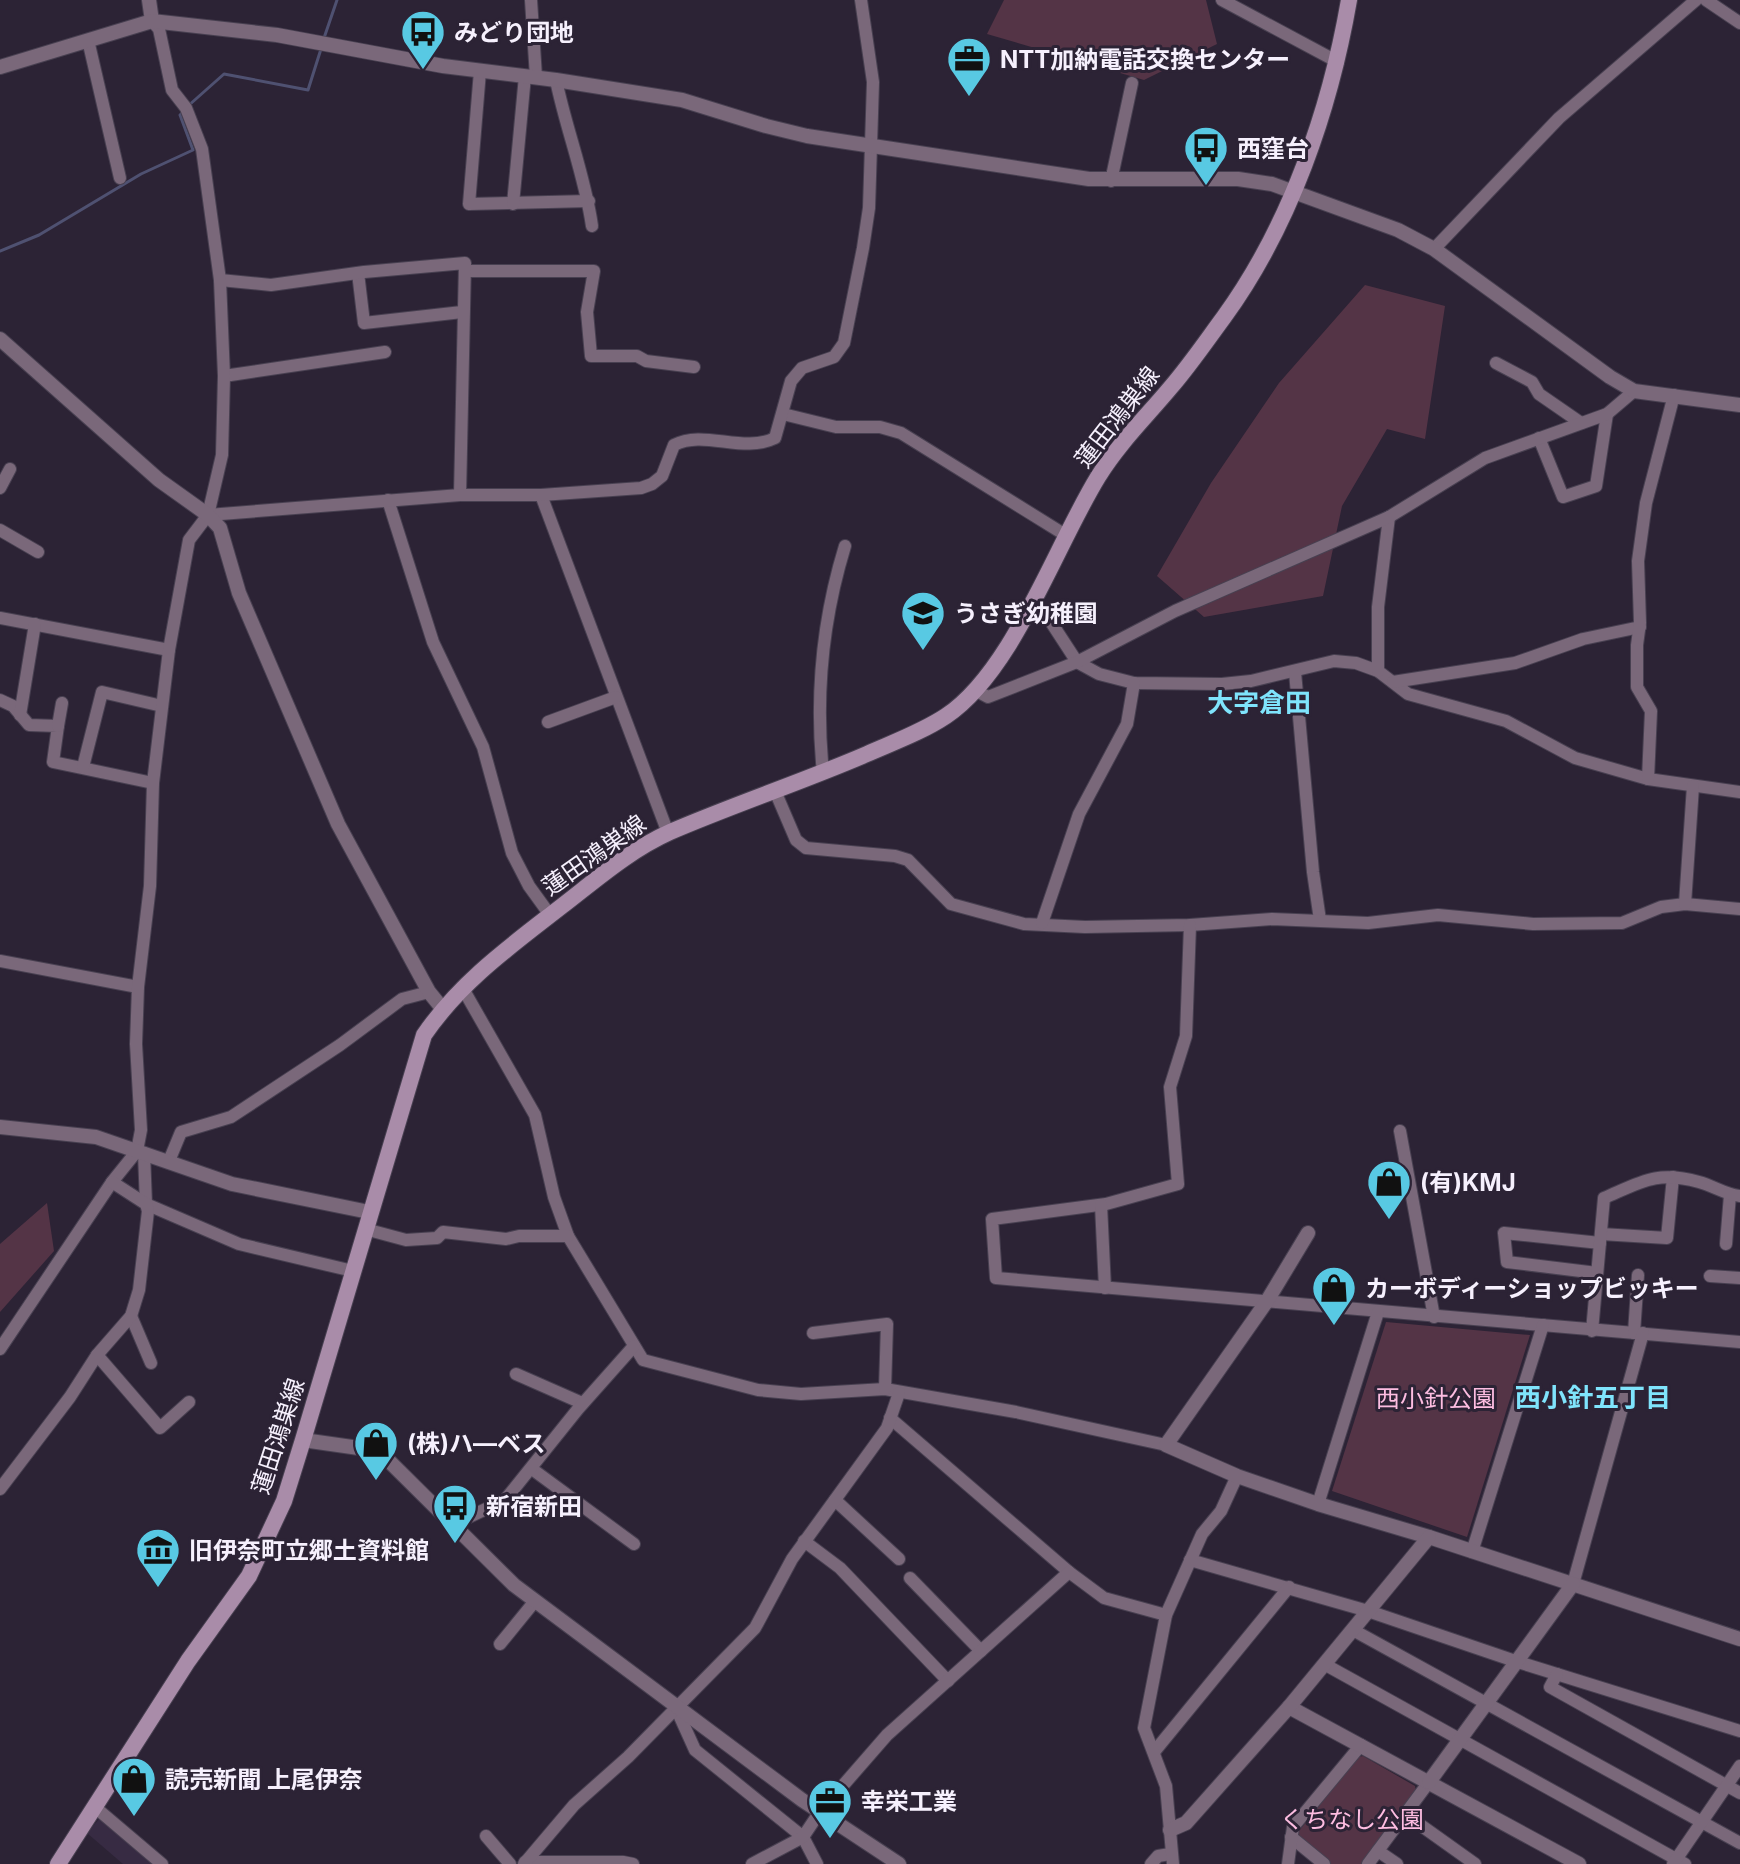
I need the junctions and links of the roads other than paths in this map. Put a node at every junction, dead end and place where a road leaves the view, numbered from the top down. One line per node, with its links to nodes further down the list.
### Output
1 (149, 0): 8 (street)
2 (531, 0): 14 (street)
3 (861, 0): 17 (street)
4 (1222, 0): 11 (street)
5 (1349, 0): 11 (main road, 蓮田鴻巣線)
6 (1696, 0): 24 (street)
7 (1706, 0): 9 (street)
8 (152, 21): 10 (street); 13 (street); 27 (street)
9 (1740, 23)
10 (88, 40): 12 (street); 18 (street)
11 (1338, 62): 20 (main road, 蓮田鴻巣線)
12 (0, 67)
13 (480, 71): 14 (street); 22 (street)
14 (530, 76): 15 (street); 22 (street)
15 (556, 80): 17 (street); 21 (street)
16 (1132, 83): 19 (street)
17 (872, 147): 19 (street); 37 (street)
18 (120, 178)
19 (1111, 181): 20 (street)
20 (1293, 191): 24 (street); 49 (main road, 蓮田鴻巣線)
21 (589, 201): 22 (street); 23 (street)
22 (513, 204)
23 (592, 226)
24 (1434, 249): 34 (street)
25 (465, 271): 26 (street); 28 (street); 32 (street)
26 (358, 273): 27 (street); 28 (street)
27 (220, 280): 33 (street)
28 (462, 312): 43 (street)
29 (0, 339): 46 (street)
30 (385, 352): 33 (street)
31 (1496, 363): 39 (street)
32 (694, 367)
33 (224, 376): 46 (street)
34 (1634, 391): 35 (street); 38 (street)
35 (1674, 395): 36 (street); 55 (street)
36 (1740, 405)
37 (783, 414): 44 (street); 49 (street)
38 (1607, 414): 39 (street); 40 (street)
39 (1581, 423): 40 (street)
40 (1539, 438): 47 (street)
41 (10, 469): 42 (street)
42 (0, 488)
43 (460, 495): 44 (street); 45 (street)
44 (541, 495): 63 (street)
45 (388, 500): 46 (street); 80 (street)
46 (208, 515): 56 (street); 87 (street)
47 (1389, 517): 57 (street); 58 (street)
48 (0, 530): 51 (street)
49 (1067, 536): 52 (main road, 蓮田鴻巣線)
50 (845, 546): 71 (street)
51 (38, 552)
52 (1032, 601): 57 (street); 62 (main road, 蓮田鴻巣線)
53 (0, 618): 54 (street)
54 (35, 624): 56 (street); 67 (street)
55 (1640, 627): 60 (street); 72 (street)
56 (169, 650): 66 (street)
57 (1077, 662): 61 (street); 62 (street)
58 (1378, 671): 59 (street); 60 (street)
59 (1295, 672): 61 (street); 81 (street)
60 (1393, 682): 72 (street)
61 (1134, 683): 82 (street)
62 (975, 690): 71 (main road, 蓮田鴻巣線)
63 (616, 697): 68 (street); 77 (street)
64 (0, 700): 67 (street)
65 (62, 703): 69 (street)
66 (162, 706): 70 (street); 73 (street)
67 (20, 715): 69 (street)
68 (548, 722)
69 (58, 726): 70 (street)
70 (83, 767): 73 (street)
71 (823, 773): 75 (main road, 蓮田鴻巣線)
72 (1648, 779): 74 (street)
73 (153, 783): 85 (street)
74 (1693, 786): 76 (street); 78 (street)
75 (775, 791): 77 (main road, 蓮田鴻巣線); 82 (street)
76 (1740, 792)
77 (668, 833): 80 (main road, 蓮田鴻巣線)
78 (1685, 904): 79 (street); 81 (street)
79 (1740, 909)
80 (550, 915): 86 (main road, 蓮田鴻巣線)
81 (1320, 920): 83 (street)
82 (1042, 923): 83 (street)
83 (1190, 925): 97 (street)
84 (0, 961): 85 (street)
85 (138, 987): 91 (street)
86 (462, 987): 88 (main road, 蓮田鴻巣線); 101 (street)
87 (429, 992): 88 (street); 92 (street)
88 (442, 1008): 98 (main road, 蓮田鴻巣線)
89 (0, 1127): 91 (street)
90 (1400, 1131): 113 (street)
91 (140, 1152): 92 (street); 94 (street); 96 (street)
92 (169, 1161): 98 (street)
93 (1673, 1177): 95 (street); 102 (street); 102 (street)
94 (112, 1182): 96 (street); 120 (street)
95 (1735, 1195): 103 (street)
96 (146, 1204): 104 (street); 112 (street)
97 (1101, 1205): 109 (street); 109 (street)
98 (369, 1212): 99 (main road, 蓮田鴻巣線)
99 (365, 1229): 101 (street); 104 (main road, 蓮田鴻巣線)
100 (1308, 1233): 110 (street)
101 (568, 1236): 119 (street)
102 (1600, 1239): 105 (street); 105 (street)
103 (1726, 1244)
104 (353, 1271): 129 (main road, 蓮田鴻巣線)
105 (1597, 1273): 115 (street)
106 (1638, 1275): 117 (street)
107 (1710, 1276): 108 (street)
108 (1740, 1278)
109 (1105, 1288): 110 (street)
110 (1267, 1301): 111 (street); 130 (street)
111 (1378, 1312): 113 (street); 135 (street)
112 (131, 1316): 121 (street); 122 (street)
113 (1434, 1317): 114 (street)
114 (1543, 1325): 115 (street); 140 (street)
115 (1592, 1331): 117 (street)
116 (813, 1333): 124 (street)
117 (1639, 1333): 118 (street); 145 (street)
118 (1740, 1342)
119 (634, 1346): 124 (street); 127 (street)
120 (0, 1349)
121 (97, 1355): 126 (street); 133 (street)
122 (151, 1363)
123 (516, 1374): 127 (street)
124 (885, 1389): 125 (street)
125 (899, 1393): 128 (street); 130 (street)
126 (189, 1402)
127 (582, 1403): 131 (street)
128 (890, 1418): 134 (street); 143 (street)
129 (303, 1440): 136 (street); 169 (main road, 蓮田鴻巣線)
130 (1166, 1445): 132 (street)
131 (532, 1469): 136 (street); 139 (street)
132 (1237, 1476): 135 (street); 142 (street)
133 (0, 1489)
134 (835, 1500): 138 (street); 141 (street)
135 (1318, 1504): 137 (street)
136 (452, 1525): 147 (street)
137 (1429, 1537): 140 (street); 148 (street)
138 (804, 1541): 157 (street); 160 (street)
139 (634, 1544)
140 (1472, 1552): 145 (street)
141 (899, 1559)
142 (1190, 1560): 146 (street); 149 (street)
143 (1069, 1572): 149 (street); 153 (street)
144 (910, 1578): 153 (street)
145 (1573, 1584): 151 (street); 154 (street)
146 (1289, 1587): 148 (street); 164 (street)
147 (535, 1601): 152 (street); 160 (street)
148 (1368, 1611): 150 (street); 154 (street)
149 (1166, 1615): 164 (street)
150 (1353, 1630): 155 (street); 158 (street)
151 (1740, 1639)
152 (500, 1644)
153 (981, 1651): 157 (street)
154 (1518, 1662): 156 (street); 158 (street)
155 (1324, 1664): 159 (street); 162 (street)
156 (1557, 1674): 161 (street); 167 (street)
157 (948, 1681): 170 (street)
158 (1487, 1704): 162 (street); 172 (street)
159 (1289, 1707): 163 (street); 173 (street)
160 (676, 1708): 170 (street); 175 (street); 181 (street)
161 (1740, 1731)
162 (1461, 1739): 166 (street); 180 (street)
163 (1361, 1745): 166 (street); 176 (street)
164 (1154, 1752): 173 (street)
165 (1740, 1766): 167 (street)
166 (1429, 1782): 171 (street); 196 (street)
167 (1727, 1785): 168 (street); 172 (street)
168 (1740, 1793)
169 (96, 1808): 183 (main road, 蓮田鴻巣線); 184 (street)
170 (819, 1813): 175 (street); 189 (street)
171 (1405, 1814): 178 (street); 195 (street)
172 (1702, 1821): 177 (street); 180 (street)
173 (1170, 1830): 179 (street)
174 (486, 1836): 185 (street)
175 (803, 1837): 187 (street); 188 (street)
176 (1291, 1837): 191 (street); 192 (street)
177 (1740, 1843)
178 (1378, 1851): 193 (street); 194 (street)
179 (1171, 1859): 190 (street)
180 (1678, 1862)
181 (525, 1863): 182 (street)
182 (564, 1863): 186 (street)
183 (58, 1864)
184 (162, 1864)
185 (510, 1864)
186 (633, 1864)
187 (752, 1864)
188 (817, 1864)
189 (899, 1864)
190 (1151, 1864)
191 (1288, 1864)
192 (1324, 1864)
193 (1368, 1864)
194 (1397, 1864)
195 (1475, 1864)
196 (1579, 1864)

